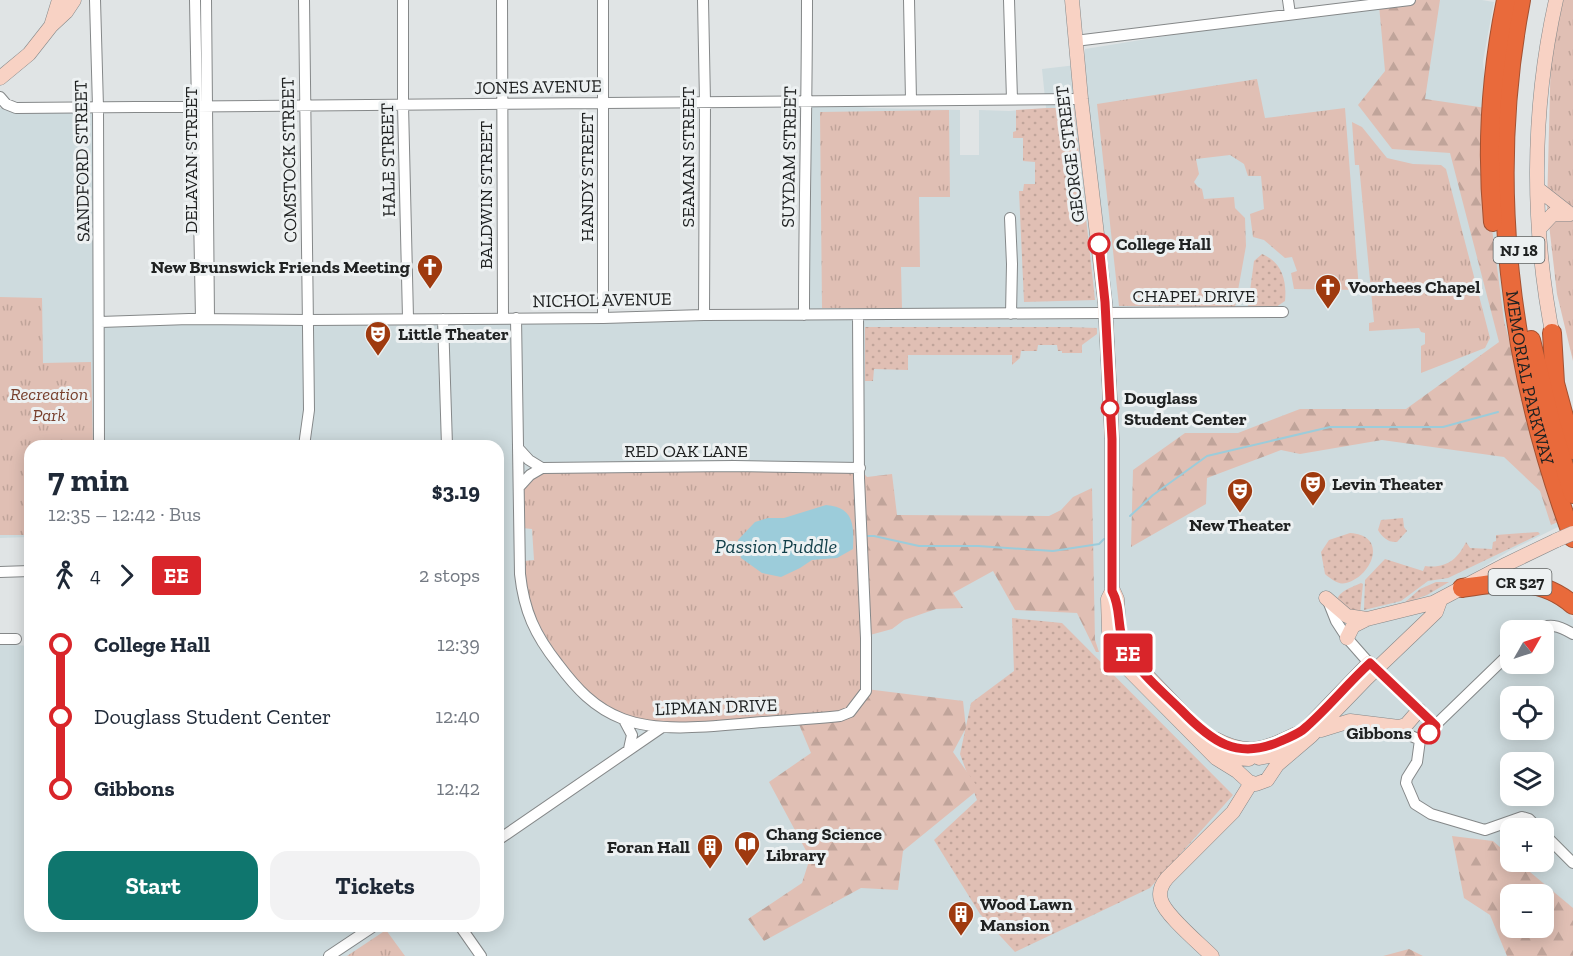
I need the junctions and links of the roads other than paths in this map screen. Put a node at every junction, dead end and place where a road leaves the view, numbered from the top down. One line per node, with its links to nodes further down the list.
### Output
1 (59, 0): 22 (main road)
2 (74, 0): 22 (main road)
3 (95, 0): 35 (street, SANDFORD STREET)
4 (195, 0): 36 (street, DELAVAN STREET)
5 (206, 0): 37 (street, DELAVAN STREET)
6 (304, 0): 32 (street, COMSTOCK STREET)
7 (403, 0): 34 (street, HALE STREET)
8 (502, 0): 33 (street, BALDWIN STREET)
9 (603, 0): 31 (street, HANDY STREET)
10 (703, 0): 30 (street, SEAMAN STREET)
11 (807, 0): 29 (street, SUYDAM STREET)
12 (909, 0): 28 (street)
13 (1010, 0): 26 (street)
14 (1072, 0): 23 (main road, GEORGE STREET)
15 (1288, 0): 21 (street)
16 (1410, 0): 21 (street)
17 (1506, 0): 58 (highway)
18 (1521, 0): 58 (highway, MEMORIAL PARKWAY / NJ 18)
19 (1533, 0): 67 (highway, MEMORIAL PARKWAY / NJ 18)
20 (1556, 0): 38 (main road)
21 (1290, 14): 23 (street)
22 (51, 26): 24 (main road)
23 (1075, 41): 27 (main road, GEORGE STREET)
24 (0, 78)
25 (0, 97): 35 (street, JONES AVENUE)
26 (1012, 99): 27 (street, JONES AVENUE); 28 (street, JONES AVENUE)
27 (1081, 99): 44 (main road, GEORGE STREET)
28 (911, 100): 29 (street, JONES AVENUE)
29 (807, 101): 30 (street, JONES AVENUE); 46 (street, SUYDAM STREET)
30 (705, 102): 31 (street, JONES AVENUE); 45 (street, SEAMAN STREET)
31 (604, 103): 33 (street, JONES AVENUE); 51 (street, HANDY STREET)
32 (305, 104): 34 (street, JONES AVENUE); 37 (street, JONES AVENUE); 54 (street, COMSTOCK STREET)
33 (502, 104): 34 (street, JONES AVENUE); 49 (street, BALDWIN STREET)
34 (403, 105): 48 (street, HALE STREET)
35 (98, 107): 36 (street, JONES AVENUE); 55 (street, SANDFORD STREET)
36 (196, 107): 37 (street, JONES AVENUE); 52 (street, DELAVAN STREET)
37 (208, 107): 52 (street, DELAVAN STREET)
38 (1538, 189): 39 (main road); 41 (main road)
39 (1571, 216): 41 (main road)
40 (1010, 218): 43 (street)
41 (1539, 229): 56 (main road)
42 (1283, 312): 44 (street, CHAPEL DRIVE)
43 (1011, 314): 44 (street, NICHOL AVENUE); 47 (street, NICHOL AVENUE)
44 (1105, 314): 73 (main road, GEORGE STREET)
45 (704, 315): 46 (street, NICHOL AVENUE); 51 (street, NICHOL AVENUE)
46 (804, 315): 47 (street, NICHOL AVENUE)
47 (858, 315): 65 (street, LIPMAN DRIVE)
48 (408, 318): 53 (street, NICHOL AVENUE); 54 (street, NICHOL AVENUE)
49 (503, 318): 50 (street, NICHOL AVENUE); 53 (street, NICHOL AVENUE)
50 (516, 318): 51 (street, NICHOL AVENUE); 62 (street, LIPMAN DRIVE)
51 (603, 318)
52 (205, 319): 54 (street, NICHOL AVENUE); 55 (street, NICHOL AVENUE)
53 (443, 319): 61 (street)
54 (308, 320): 60 (street, COMSTOCK STREET)
55 (99, 322): 59 (street, SANDFORD STREET)
56 (1552, 333): 57 (main road); 63 (highway)
57 (1573, 420)
58 (1538, 431): 69 (highway, MEMORIAL PARKWAY / NJ 18)
59 (99, 440)
60 (305, 440)
61 (447, 440)
62 (518, 448): 64 (street); 66 (street, LIPMAN DRIVE)
63 (1573, 450)
64 (542, 468): 65 (street, RED OAK LANE); 66 (street)
65 (860, 468): 90 (street, LIPMAN DRIVE)
66 (520, 486): 86 (street, LIPMAN DRIVE)
67 (1573, 494)
68 (1573, 533): 69 (main road, bridge)
69 (1565, 539): 72 (main road)
70 (24, 571): 71 (street)
71 (0, 572)
72 (1462, 588): 75 (main road); 76 (highway, CR 527)
73 (1112, 591): 88 (main road, GEORGE STREET); 96 (main road, GEORGE STREET)
74 (1325, 595): 77 (main road); 80 (street)
75 (1440, 601): 77 (main road); 84 (main road)
76 (1573, 606)
77 (1367, 619): 80 (main road)
78 (1554, 626): 79 (street)
79 (1573, 634)
80 (1347, 638): 84 (street)
81 (0, 639): 82 (street)
82 (16, 639)
83 (1500, 663): 87 (street)
84 (1373, 666): 85 (street); 91 (main road)
85 (1419, 710): 87 (street); 89 (main road)
86 (624, 720): 90 (street, LIPMAN DRIVE); 93 (street)
87 (1436, 726): 92 (street)
88 (1198, 727): 91 (main road); 94 (main road, GEORGE STREET)
89 (1399, 727): 91 (main road); 92 (street)
90 (661, 728): 93 (street)
91 (1307, 733): 94 (main road); 95 (main road)
92 (1420, 740): 97 (street)
93 (629, 749): 98 (street)
94 (1254, 758): 95 (main road); 96 (main road)
95 (1270, 774): 96 (main road)
96 (1248, 779): 105 (main road)
97 (1500, 825)
98 (504, 836)
99 (1554, 844): 100 (street)
100 (1573, 863)
101 (365, 932): 103 (street)
102 (464, 932): 104 (street)
103 (329, 956)
104 (481, 956)
105 (1212, 956)

